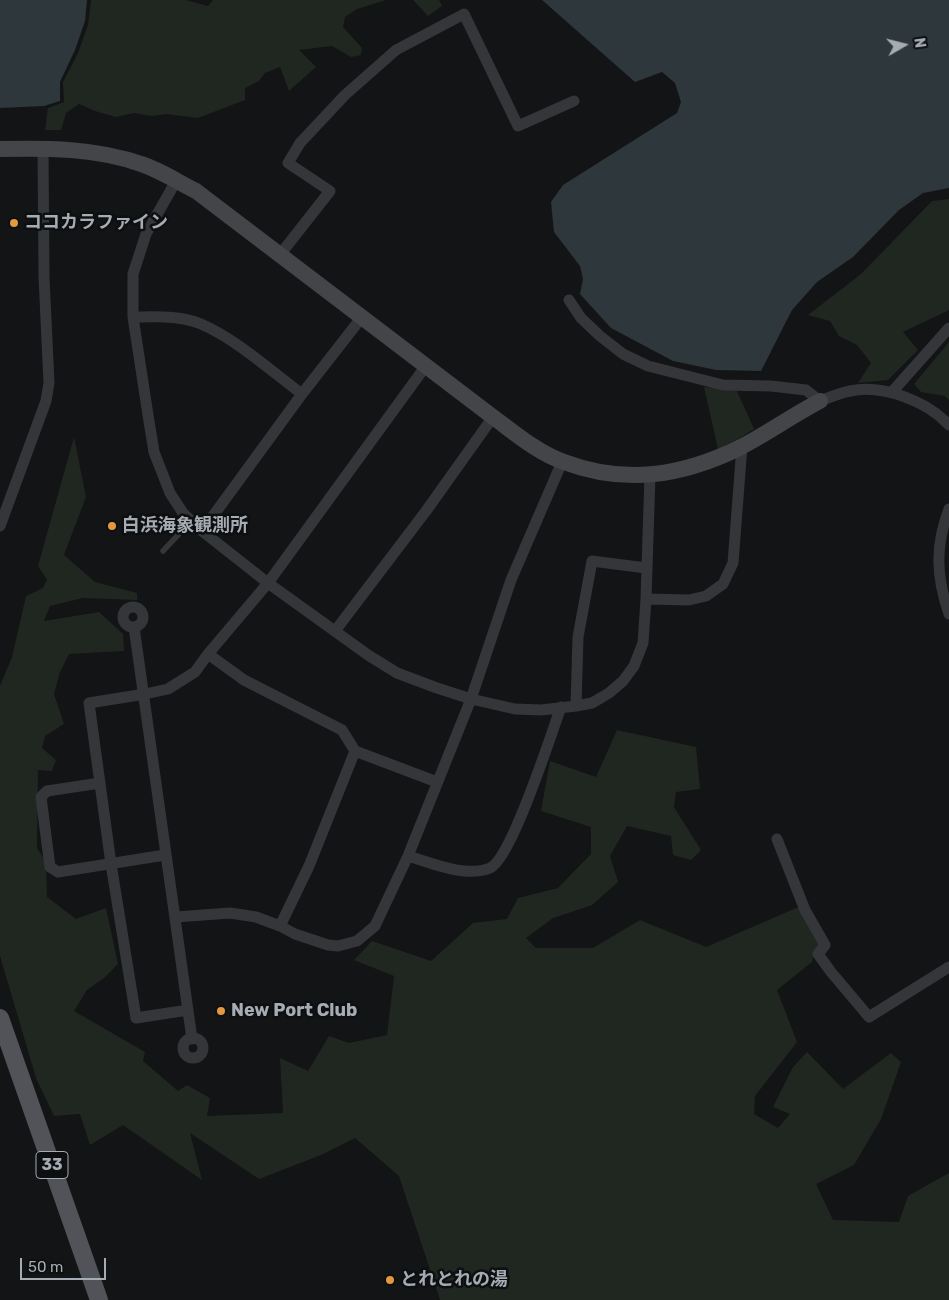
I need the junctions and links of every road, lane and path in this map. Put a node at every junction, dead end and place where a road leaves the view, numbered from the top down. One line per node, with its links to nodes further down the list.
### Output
1 (574, 101): 5 (street)
2 (43, 148): 3 (street); 4 (street); 21 (street)
3 (0, 149)
4 (176, 181): 5 (street); 7 (street)
5 (279, 256): 8 (street)
6 (569, 300): 13 (street)
7 (133, 317): 12 (street); 20 (street)
8 (362, 317): 10 (street); 12 (street)
9 (949, 328): 11 (street)
10 (425, 367): 14 (street); 25 (street)
11 (892, 392): 13 (street); 15 (street)
12 (302, 394): 22 (street)
13 (820, 400): 16 (street)
14 (493, 417): 17 (street); 29 (street)
15 (949, 425)
16 (742, 446): 18 (street); 26 (street)
17 (562, 462): 18 (street); 32 (street)
18 (650, 475): 24 (street)
19 (949, 508): 27 (street)
20 (191, 521): 22 (street); 23 (lane)
21 (0, 526)
22 (202, 531): 25 (street)
23 (163, 551)
24 (646, 568): 26 (street); 33 (street)
25 (268, 583): 29 (street); 30 (street)
26 (646, 599): 33 (street)
27 (949, 614)
28 (134, 627): 31 (street)
29 (335, 631): 32 (street)
30 (208, 654): 31 (street); 35 (street)
31 (145, 694): 37 (street); 39 (street)
32 (471, 699): 34 (street); 36 (street)
33 (576, 706): 34 (street)
34 (561, 707): 40 (street)
35 (354, 751): 36 (street); 43 (street)
36 (437, 782): 40 (street)
37 (100, 783): 41 (street); 41 (street)
38 (777, 839): 44 (street)
39 (165, 855): 41 (street); 42 (street)
40 (408, 856): 43 (street)
41 (111, 864): 45 (street)
42 (176, 917): 43 (street); 45 (street)
43 (280, 926)
44 (949, 967)
45 (188, 1010): 47 (street)
46 (1, 1027): 48 (main road, 33)
47 (192, 1039)
48 (99, 1300)

